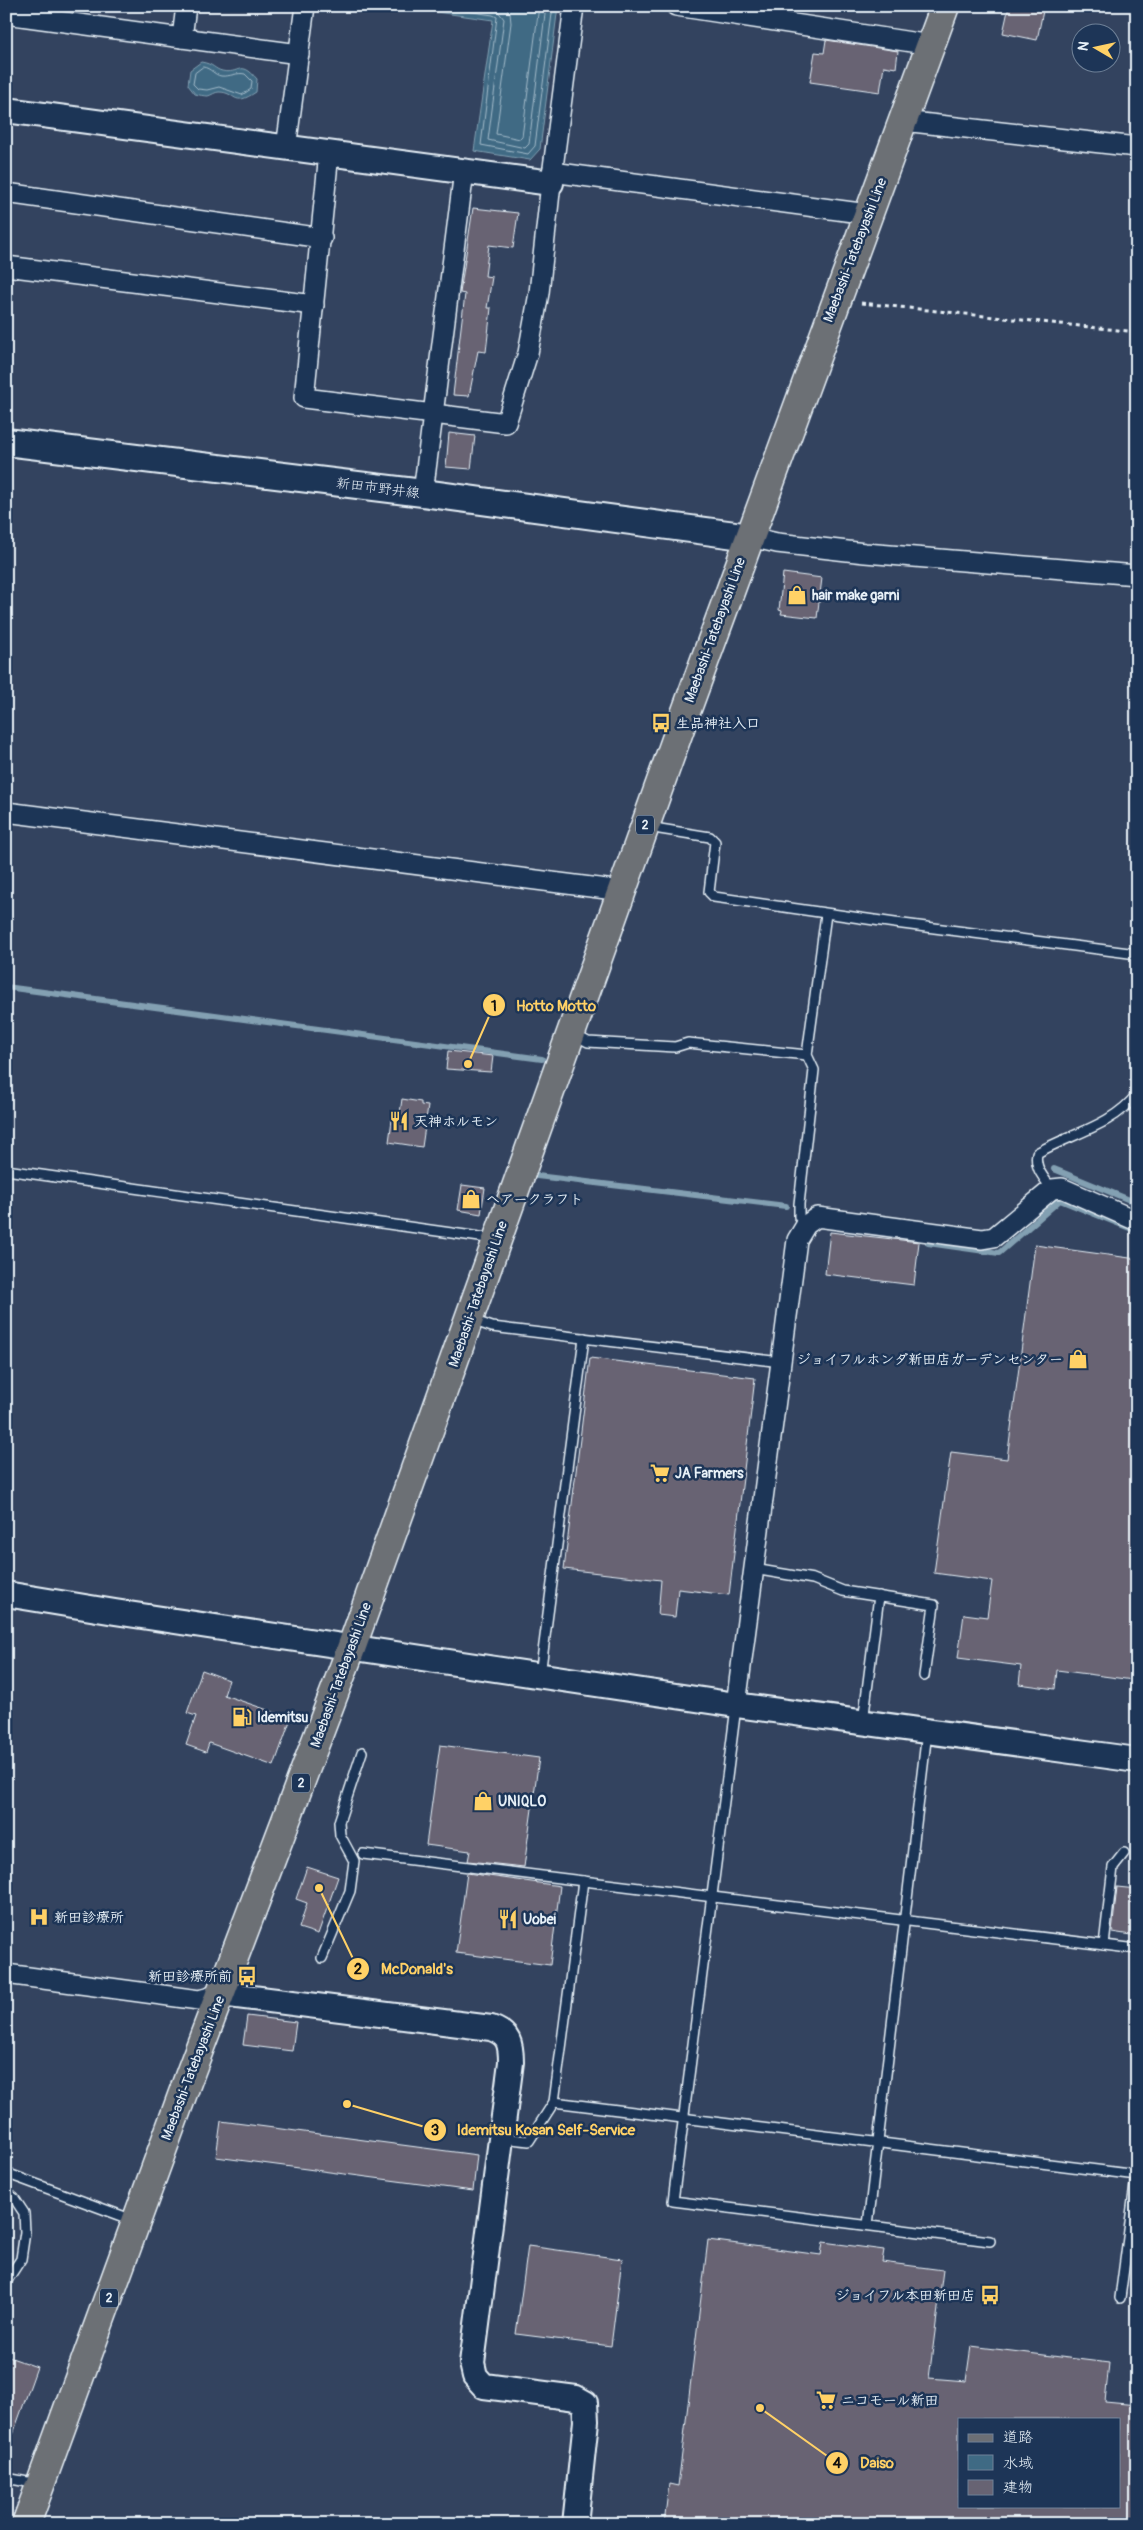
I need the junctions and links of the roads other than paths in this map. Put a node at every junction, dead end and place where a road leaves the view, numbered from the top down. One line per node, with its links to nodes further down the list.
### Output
1 (186, 6): 8 (street)
2 (305, 6): 10 (street)
3 (574, 6): 17 (street)
4 (676, 6): 9 (street)
5 (945, 6): 9 (main road, Maebashi-Tatebayashi Line / 2)
6 (53, 13): 7 (street); 8 (street)
7 (6, 14)
8 (182, 38): 10 (street)
9 (931, 45): 12 (main road, Maebashi-Tatebayashi Line / 2)
10 (299, 54): 14 (street)
11 (6, 110): 14 (street)
12 (903, 121): 13 (street); 19 (main road, Maebashi-Tatebayashi Line / 2)
13 (1137, 147)
14 (286, 148): 15 (street)
15 (329, 154): 16 (street); 20 (street)
16 (464, 171): 17 (street); 23 (street)
17 (551, 177): 19 (street); 23 (street)
18 (6, 193): 20 (street)
19 (868, 214): 26 (main road, Maebashi-Tatebayashi Line / 2)
20 (322, 238): 22 (street)
21 (6, 266): 22 (street)
22 (314, 305): 23 (street)
23 (433, 414): 25 (street)
24 (6, 442): 25 (main road, 新田市野井線)
25 (423, 493): 26 (main road, 新田市野井線)
26 (750, 537): 27 (street); 29 (main road, Maebashi-Tatebayashi Line / 2)
27 (1137, 575)
28 (6, 812): 30 (street)
29 (646, 822): 30 (main road, Maebashi-Tatebayashi Line / 2); 31 (lane)
30 (622, 891): 33 (main road, Maebashi-Tatebayashi Line / 2)
31 (826, 914): 32 (lane); 34 (lane)
32 (1137, 954)
33 (571, 1033): 34 (lane); 40 (main road, Maebashi-Tatebayashi Line / 2)
34 (807, 1055): 39 (lane)
35 (1137, 1094): 37 (lane)
36 (6, 1170): 40 (lane)
37 (1052, 1189): 38 (street); 39 (street)
38 (1137, 1221)
39 (806, 1225): 43 (street)
40 (497, 1239): 41 (main road, Maebashi-Tatebayashi Line / 2)
41 (469, 1318): 42 (lane); 47 (main road, Maebashi-Tatebayashi Line / 2)
42 (584, 1338): 43 (lane); 48 (lane)
43 (781, 1362): 44 (street)
44 (754, 1569): 46 (lane); 50 (street)
45 (6, 1594): 47 (street)
46 (879, 1596): 49 (lane); 51 (lane)
47 (352, 1646): 48 (street); 64 (main road, Maebashi-Tatebayashi Line / 2)
48 (540, 1675): 50 (street)
49 (924, 1676)
50 (736, 1705): 51 (street); 58 (lane)
51 (862, 1723): 52 (street)
52 (927, 1731): 54 (street); 59 (lane)
53 (362, 1752): 62 (lane)
54 (1137, 1760)
55 (1124, 1853): 60 (lane)
56 (363, 1854): 57 (lane)
57 (583, 1881): 58 (lane); 65 (lane)
58 (712, 1897): 59 (lane); 66 (lane)
59 (904, 1921): 60 (lane); 68 (lane)
60 (1104, 1946): 61 (lane)
61 (1137, 1950)
62 (322, 1958)
63 (6, 1974): 64 (street)
64 (221, 1994): 67 (street); 72 (main road, Maebashi-Tatebayashi Line / 2)
65 (554, 2102): 66 (lane); 67 (lane)
66 (683, 2118): 68 (lane); 73 (lane)
67 (500, 2137): 80 (street)
68 (878, 2143): 70 (lane); 73 (lane)
69 (6, 2173): 72 (lane)
70 (1136, 2173): 76 (lane)
71 (6, 2192): 75 (lane)
72 (136, 2222): 78 (main road, Maebashi-Tatebayashi Line / 2)
73 (868, 2225): 74 (lane)
74 (990, 2241)
75 (6, 2282)
76 (1120, 2298)
77 (6, 2478): 78 (lane)
78 (41, 2484): 79 (main road, Maebashi-Tatebayashi Line / 2)
79 (26, 2524)
80 (574, 2524)

